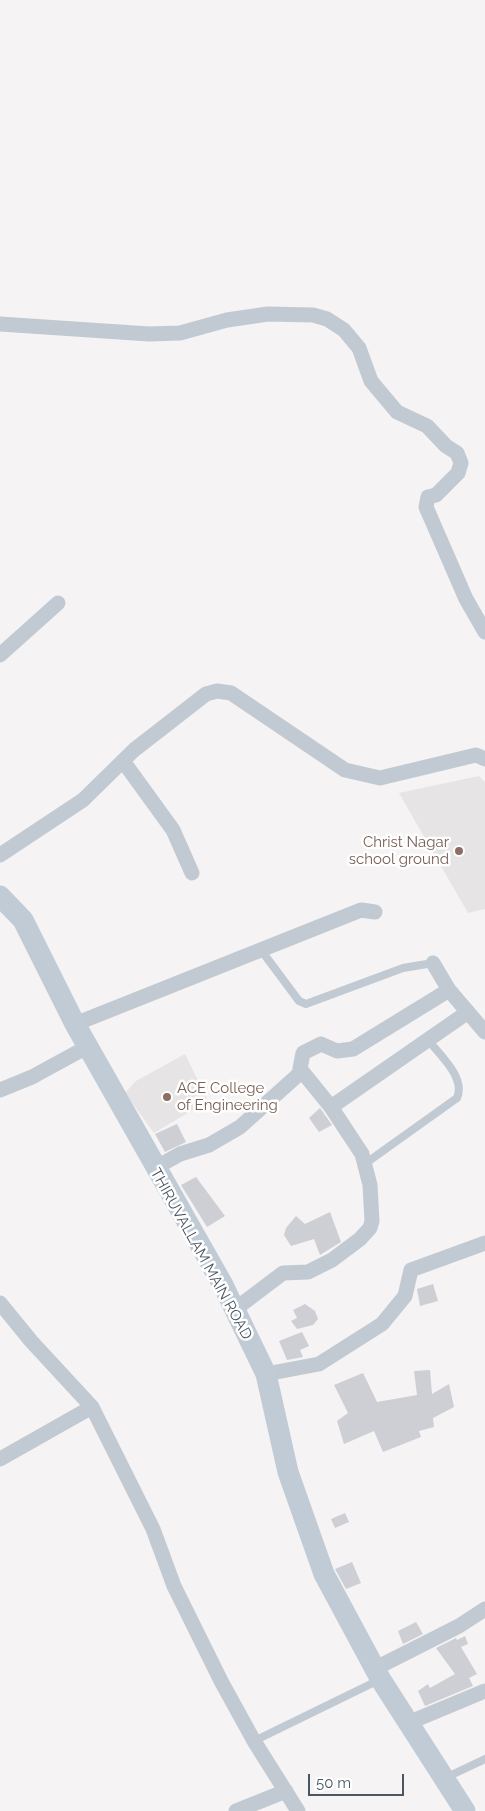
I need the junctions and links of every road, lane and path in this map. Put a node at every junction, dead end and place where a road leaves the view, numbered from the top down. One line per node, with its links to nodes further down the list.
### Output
1 (0, 324): 3 (street)
2 (58, 603): 4 (street)
3 (485, 632)
4 (0, 655)
5 (485, 759): 6 (street)
6 (123, 761): 7 (street); 8 (street)
7 (0, 855)
8 (192, 873)
9 (0, 896): 15 (main road, THIRUVALLAM MAIN ROAD)
10 (375, 912): 11 (street)
11 (261, 950): 12 (lane); 15 (street)
12 (433, 963): 13 (street)
13 (449, 990): 14 (street); 19 (street)
14 (468, 1012): 16 (street); 17 (street)
15 (75, 1024): 18 (main road, THIRUVALLAM MAIN ROAD)
16 (485, 1032)
17 (428, 1040): 21 (street); 22 (lane)
18 (88, 1046): 20 (street); 23 (main road, THIRUVALLAM MAIN ROAD)
19 (301, 1070): 21 (street); 23 (street)
20 (0, 1090)
21 (331, 1107): 22 (street)
22 (366, 1163): 26 (street)
23 (155, 1168): 26 (main road, THIRUVALLAM MAIN ROAD)
24 (485, 1243): 27 (street)
25 (0, 1303): 28 (street)
26 (234, 1310): 27 (main road, THIRUVALLAM MAIN ROAD)
27 (266, 1374): 31 (main road, THIRUVALLAM MAIN ROAD)
28 (92, 1407): 29 (street); 34 (street)
29 (0, 1459)
30 (485, 1609): 31 (street)
31 (377, 1674): 33 (main road, THIRUVALLAM MAIN ROAD); 34 (lane)
32 (485, 1690): 33 (street)
33 (408, 1723): 36 (main road, THIRUVALLAM MAIN ROAD)
34 (254, 1741): 37 (street)
35 (485, 1759): 36 (lane)
36 (443, 1779): 40 (main road, THIRUVALLAM MAIN ROAD)
37 (286, 1791): 38 (street); 39 (street)
38 (236, 1811)
39 (298, 1811)
40 (465, 1811)

